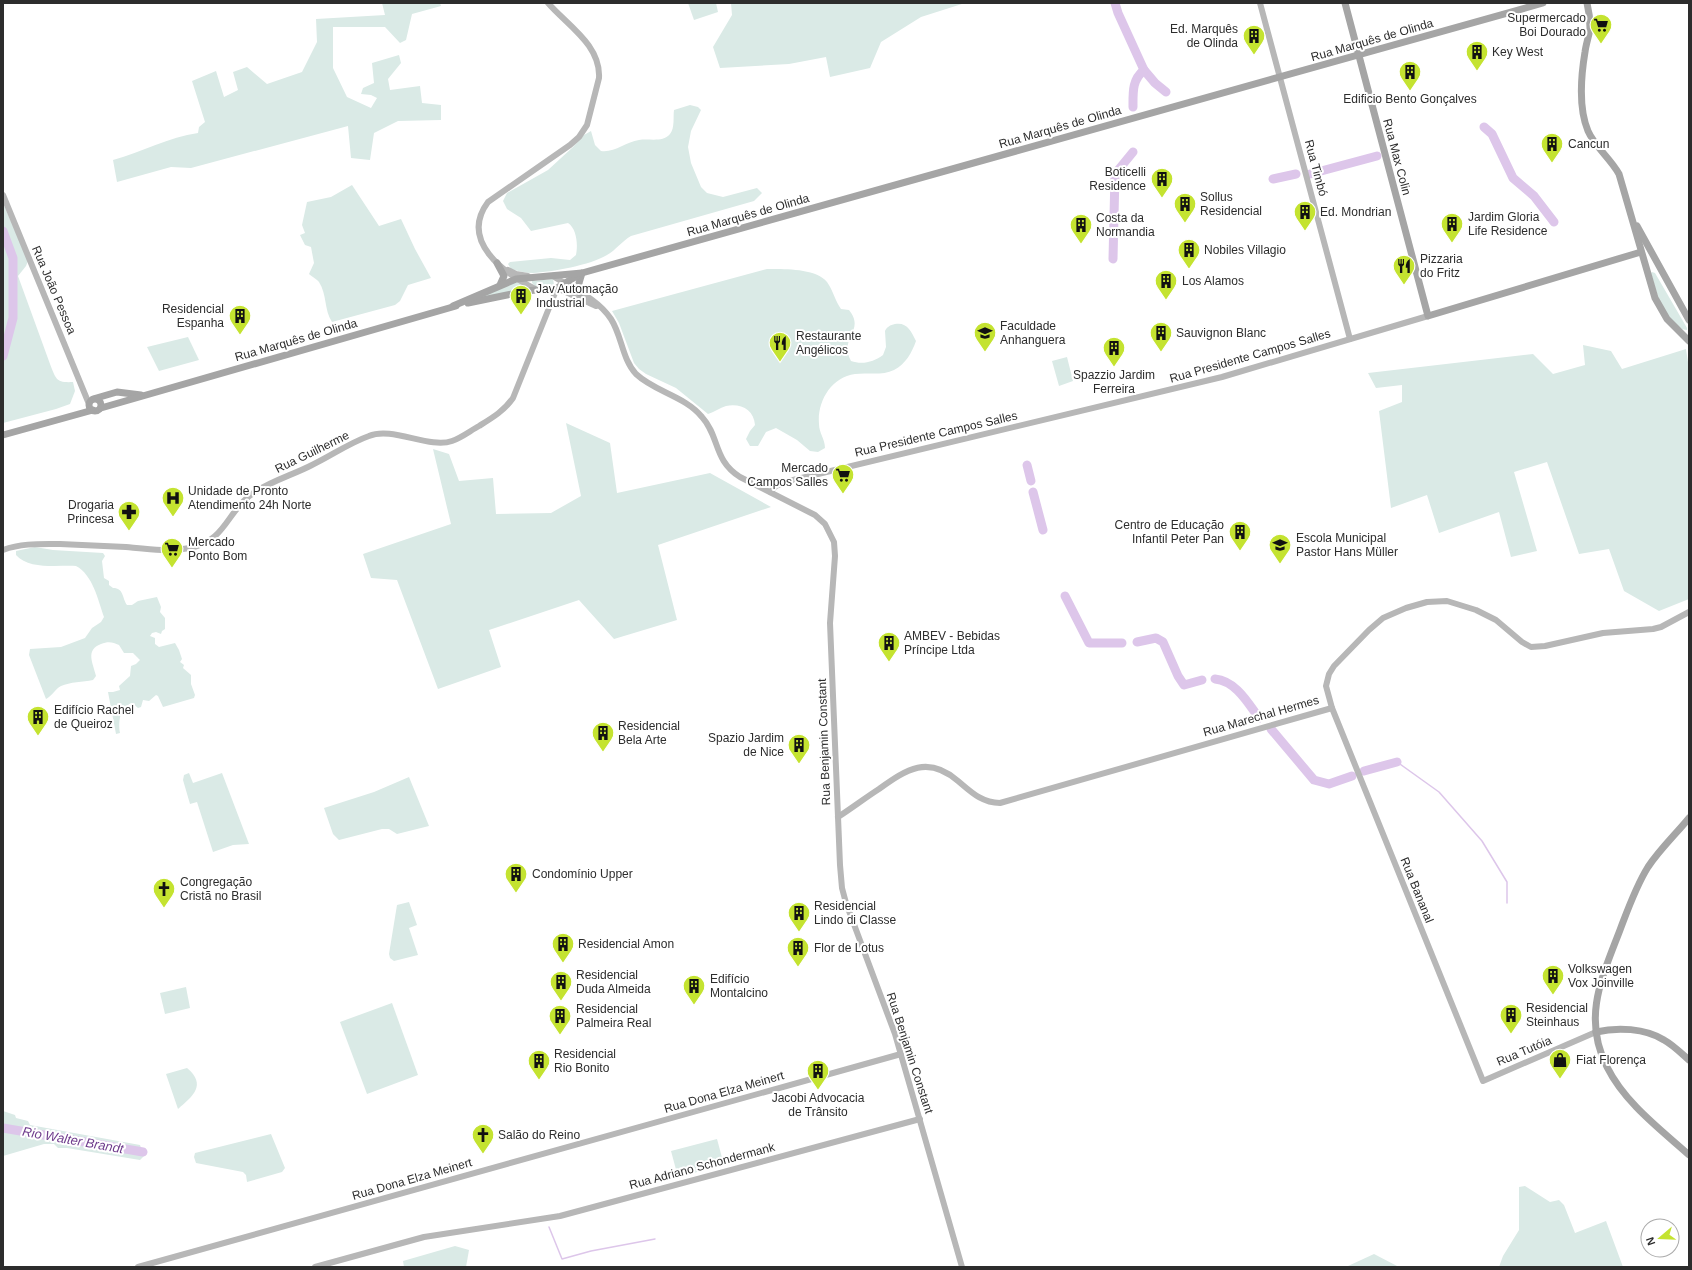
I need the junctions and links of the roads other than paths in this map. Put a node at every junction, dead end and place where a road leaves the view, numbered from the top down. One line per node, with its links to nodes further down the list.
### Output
1 (548, 3): 11 (street)
2 (1260, 3): 7 (street, Rua Timbó)
3 (1345, 3): 6 (main road, Rua Max Colin)
4 (1543, 3): 6 (main road, Rua Marquês de Olinda)
5 (1587, 3): 9 (main road)
6 (1359, 55): 7 (main road, Rua Marquês de Olinda); 27 (main road, Rua Max Colin)
7 (1280, 77): 13 (main road, Rua Marquês de Olinda); 31 (street, Rua Timbó)
8 (3, 195): 36 (street, Rua João Pessoa)
9 (1630, 214): 10 (main road); 12 (main road)
10 (1641, 252): 14 (main road); 27 (main road, Rua Presidente Campos Salles)
11 (497, 263): 16 (street); 17 (street); 19 (main road)
12 (1660, 270): 14 (main road); 28 (main road)
13 (582, 272): 15 (main road, Rua Marquês de Olinda); 18 (main road, Rua Marquês de Olinda); 23 (main road)
14 (1647, 273): 29 (main road)
15 (553, 276): 16 (main road, Rua Marquês de Olinda); 18 (street, Rua Benjamin Constant); 20 (main road)
16 (532, 277): 17 (main road, Rua Marquês de Olinda); 21 (main road)
17 (516, 279): 19 (main road, Rua Marquês de Olinda); 21 (street)
18 (565, 284): 20 (main road, Rua Marquês de Olinda); 23 (street, Rua Benjamin Constant)
19 (500, 285): 25 (main road, Rua Marquês de Olinda)
20 (557, 288): 22 (main road, Rua Marquês de Olinda); 24 (street, Rua Guilherme); 26 (street)
21 (535, 289): 22 (main road, Rua Marquês de Olinda); 25 (main road, Rua Marquês de Olinda)
22 (545, 290): 24 (street)
23 (580, 292): 26 (street, Rua Benjamin Constant)
24 (551, 303): 40 (street, Rua Guilherme)
25 (453, 306): 34 (main road, Rua Marquês de Olinda)
26 (603, 309): 39 (street, Rua Benjamin Constant)
27 (1428, 316): 31 (street, Rua Presidente Campos Salles)
28 (1689, 320)
29 (1678, 330): 30 (main road); 32 (main road)
30 (1689, 332)
31 (1350, 339): 39 (street, Rua Presidente Campos Salles)
32 (1689, 341)
33 (125, 393): 34 (main road, Rua Marquês de Olinda); 35 (main road); 36 (main road, Rua Marquês de Olinda)
34 (145, 395): 35 (main road, Rua Marquês de Olinda)
35 (120, 402): 37 (main road, Rua Marquês de Olinda)
36 (92, 404): 37 (main road, Rua Marquês de Olinda); 37 (main road); 38 (main road)
37 (101, 408)
38 (3, 435)
39 (770, 492): 43 (street, Rua Benjamin Constant)
40 (3, 550)
41 (1689, 612): 42 (street, Rua Marechal Hermes)
42 (1332, 708): 43 (street, Rua Marechal Hermes); 48 (street, Rua Bananal)
43 (838, 817): 46 (street, Rua Benjamin Constant)
44 (1689, 818): 45 (main road)
45 (1596, 1032): 47 (main road); 48 (street, Rua Tutóia); 50 (main road)
46 (901, 1054): 49 (street, Rua Benjamin Constant); 51 (street, Rua Dona Elza Meinert)
47 (1689, 1060)
48 (1483, 1081)
49 (920, 1119): 52 (street, Rua Adriano Schondermank); 53 (street, Rua Benjamin Constant)
50 (1689, 1155)
51 (138, 1267)
52 (315, 1267)
53 (962, 1267)

